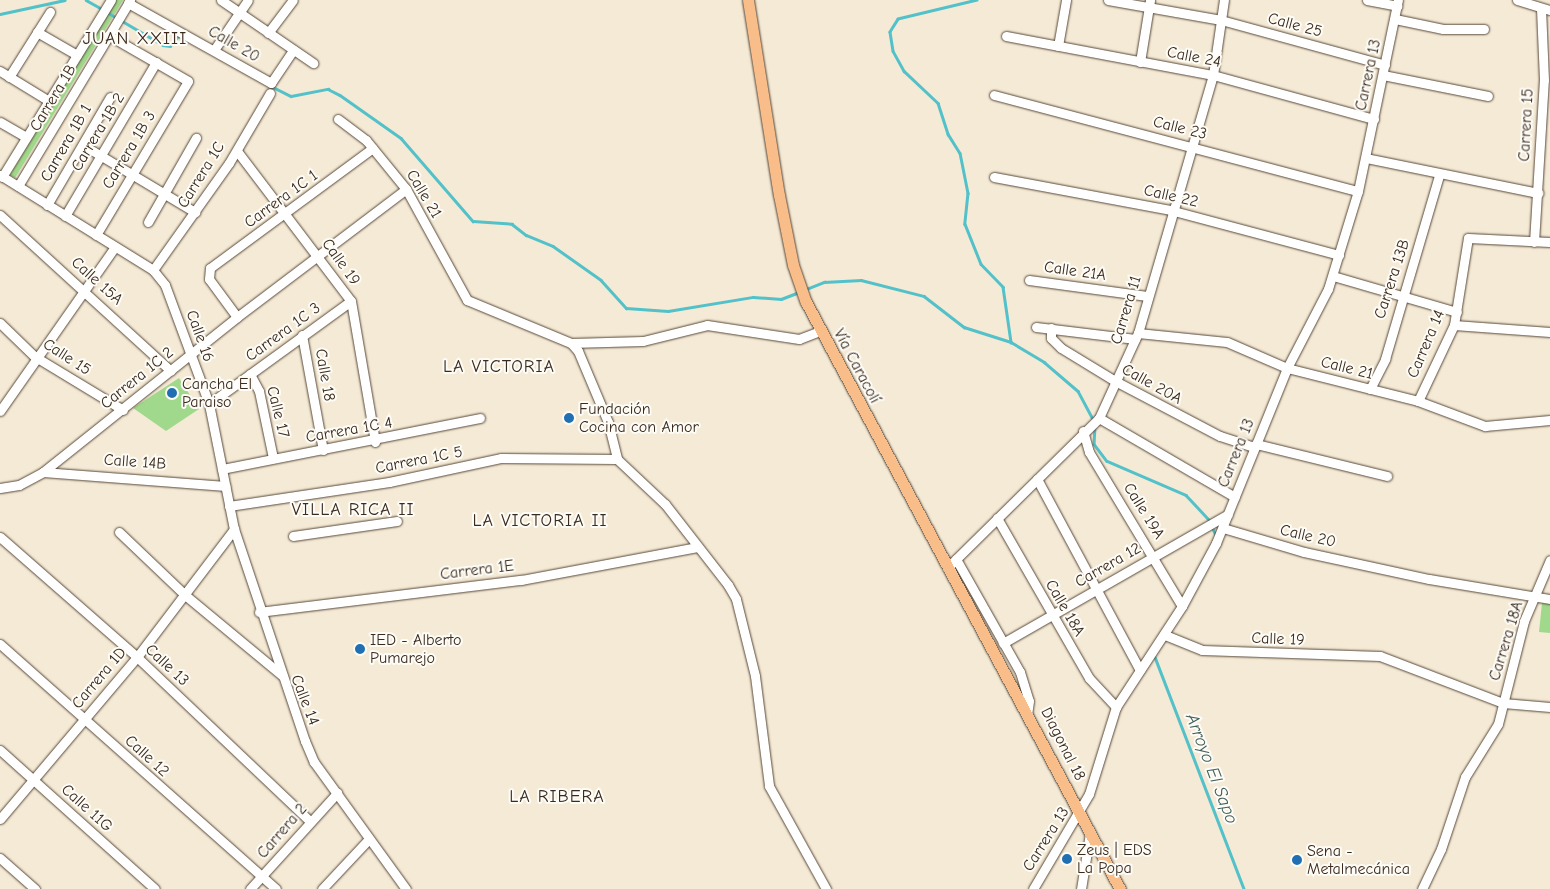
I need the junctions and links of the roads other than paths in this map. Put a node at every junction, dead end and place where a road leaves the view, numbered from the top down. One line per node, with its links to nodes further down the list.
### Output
1 (221, 0): 16 (street)
2 (248, 0): 16 (street)
3 (293, 0): 21 (street)
4 (748, 0): 88 (main road, Vía Caracolí)
5 (1066, 0): 24 (street)
6 (1108, 0): 12 (street, Calle 25)
7 (1224, 0): 18 (street, Carrera 11)
8 (1366, 0): 11 (street)
9 (1517, 0): 14 (street)
10 (129, 2): 22 (street, Carrera 1B); 25 (street, Calle 20)
11 (1398, 3): 17 (street, Carrera 13)
12 (1149, 4): 18 (street, Calle 25); 29 (street)
13 (107, 7): 27 (street, Carrera 1B)
14 (1546, 9): 36 (street, Carrera 15)
15 (50, 12): 20 (street)
16 (239, 13): 21 (street); 25 (street)
17 (1395, 19): 19 (street); 31 (street, Carrera 13)
18 (1221, 20): 31 (street, Calle 25); 33 (street, Carrera 11)
19 (1484, 29)
20 (37, 32): 27 (street); 35 (street)
21 (268, 33): 26 (street)
22 (108, 35): 28 (street); 57 (street, Carrera 1B)
23 (1006, 36): 24 (street, Calle 24)
24 (1058, 46): 29 (street, Calle 24)
25 (214, 50): 26 (street, Calle 20)
26 (293, 50): 30 (street)
27 (77, 55): 41 (street, Carrera 1B)
28 (156, 62): 51 (street, Carrera 1B 2); 54 (street, Carrera 1B 3)
29 (1140, 62): 33 (street, Calle 24)
30 (313, 63)
31 (1385, 65): 34 (street, Carrera 13)
32 (0, 72): 35 (street)
33 (1213, 75): 43 (street, Calle 24); 48 (street, Carrera 11)
34 (1383, 76): 39 (street); 43 (street, Carrera 13)
35 (9, 77): 41 (street)
36 (1547, 80): 60 (street, Carrera 15)
37 (270, 93): 50 (street, Carrera 1C)
38 (994, 95): 48 (street, Calle 23)
39 (1488, 96)
40 (110, 97): 47 (street, Carrera 1B 1)
41 (49, 101): 45 (street, Carrera 1B)
42 (338, 119): 49 (street, Calle 21)
43 (1374, 119): 52 (street, Carrera 13)
44 (0, 122): 45 (street)
45 (26, 137): 53 (street, Carrera 1B)
46 (196, 138): 61 (street)
47 (83, 145): 51 (street); 62 (street, Carrera 1B 1)
48 (1191, 146): 59 (street, Calle 23); 63 (street, Carrera 11)
49 (373, 148): 58 (street, Calle 21); 65 (street, Carrera 1C 1)
50 (237, 151): 64 (street, Carrera 1C); 65 (street, Calle 19)
51 (102, 157): 54 (street); 67 (street, Carrera 1B 2)
52 (1366, 158): 55 (street); 59 (street, Carrera 13)
53 (1, 176): 57 (street, Calle 16)
54 (130, 176): 61 (street); 69 (street, Carrera 1B 3)
55 (1439, 176): 60 (street); 80 (street, Carrera 13B)
56 (994, 177): 63 (street, Calle 22)
57 (18, 186): 62 (street, Calle 16)
58 (406, 189): 74 (street, Carrera 1C 2); 92 (street, Calle 21)
59 (1358, 191): 73 (street, Carrera 13)
60 (1538, 193): 70 (street, Carrera 15)
61 (163, 194): 64 (street); 68 (street)
62 (47, 205): 67 (street, Calle 16)
63 (1170, 210): 73 (street, Calle 22); 79 (street, Carrera 11)
64 (195, 212): 75 (street, Carrera 1C)
65 (287, 214): 74 (street, Calle 19); 83 (street, Carrera 1C 1)
66 (0, 215): 78 (street, Calle 15A)
67 (64, 216): 69 (street, Calle 16)
68 (148, 222)
69 (96, 235): 72 (street, Calle 16)
70 (1534, 242): 71 (street); 82 (street, Carrera 14)
71 (1550, 242)
72 (115, 247): 75 (street, Calle 16); 78 (street)
73 (1340, 255): 76 (street, Carrera 13)
74 (318, 256): 81 (street, Calle 19); 83 (street, Carrera 1C 2)
75 (153, 270): 93 (street, Calle 16)
76 (1333, 276): 80 (street); 95 (street, Carrera 13)
77 (1029, 280): 79 (street, Calle 21A)
78 (86, 290): 94 (street); 96 (street, Calle 15A)
79 (1147, 296): 91 (street, Carrera 11)
80 (1402, 296): 82 (street); 99 (street, Carrera 13B)
81 (351, 301): 90 (street, Carrera 1C 3); 108 (street, Calle 19)
82 (1457, 312): 85 (street, Carrera 14)
83 (237, 316): 93 (street, Carrera 1C 2)
84 (0, 322): 94 (street, Calle 15)
85 (1454, 326): 89 (street); 100 (street, Carrera 14)
86 (1036, 327): 87 (street, Calle 21)
87 (1051, 328): 91 (street, Calle 21); 98 (street, Calle 20A)
88 (820, 331): 92 (street); 133 (main road, Vía Caracolí)
89 (1550, 332)
90 (302, 335): 97 (street, Carrera 1C 3); 110 (street, Calle 18)
91 (1137, 336): 95 (street, Calle 21); 98 (street, Carrera 11)
92 (570, 343): 112 (street)
93 (190, 354): 96 (street, Carrera 1C 2); 101 (street, Calle 16)
94 (34, 356): 102 (street, Calle 15); 103 (street)
95 (1287, 368): 99 (street, Calle 21); 109 (street, Carrera 13)
96 (170, 371): 102 (street, Carrera 1C 2)
97 (250, 374): 101 (street, Carrera 1C 3); 111 (street, Calle 17)
98 (1117, 382): 105 (street, Carrera 11); 109 (street, Calle 20A)
99 (1370, 389): 100 (street, Calle 21)
100 (1418, 401): 106 (street, Calle 21)
101 (209, 404): 113 (street, Calle 16)
102 (122, 410): 114 (street, Carrera 1C 2)
103 (0, 411)
104 (480, 418): 108 (street, Carrera 1C 4)
105 (1097, 420): 107 (street, Carrera 11); 119 (street)
106 (1550, 420)
107 (1083, 431): 116 (street, Carrera 11); 130 (street, Calle 19A)
108 (375, 442): 110 (street, Carrera 1C 4)
109 (1255, 445): 115 (street, Calle 20A); 119 (street, Carrera 13)
110 (323, 450): 111 (street, Carrera 1C 4)
111 (274, 458): 113 (street, Carrera 1C 4)
112 (617, 459): 120 (street, Carrera 1C 5); 129 (street)
113 (222, 469): 117 (street, Calle 16)
114 (43, 472): 117 (street, Calle 14B); 118 (street, Carrera 1C 2)
115 (1387, 476)
116 (1037, 479): 122 (street, Carrera 11); 134 (street)
117 (225, 486): 120 (street, Calle 16)
118 (0, 488)
119 (1234, 497): 121 (street, Carrera 13)
120 (229, 506): 125 (street, Calle 16)
121 (1228, 514): 124 (street, Carrera 13); 130 (street, Carrera 12)
122 (998, 518): 131 (street, Carrera 11); 140 (street, Calle 18A)
123 (397, 521): 127 (street)
124 (1223, 528): 136 (street, Calle 20); 138 (street, Carrera 13)
125 (234, 529): 135 (street, Carrera 1D); 139 (street, Calle 16)
126 (119, 532): 135 (street, Calle 14)
127 (293, 536)
128 (0, 537): 144 (street, Calle 13)
129 (697, 547): 139 (street, Carrera 1E); 168 (street)
130 (1154, 555): 134 (street, Carrera 12); 138 (street, Calle 19A)
131 (956, 559): 133 (street, Carrera 11); 142 (street, Diagonal 18)
132 (1550, 560): 136 (street, Carrera 18A)
133 (947, 568): 150 (main road, Vía Caracolí)
134 (1098, 588): 140 (street, Carrera 12); 145 (street)
135 (185, 595): 144 (street, Carrera 1D); 146 (street, Calle 14)
136 (1537, 596): 137 (street, Calle 20); 147 (street, Carrera 18A)
137 (1550, 599)
138 (1182, 606): 141 (street, Carrera 13)
139 (260, 612): 146 (street, Calle 16)
140 (1050, 615): 142 (street, Carrera 12); 148 (street, Calle 18A)
141 (1165, 635): 145 (street, Carrera 13); 147 (street, Calle 19)
142 (1004, 643): 150 (street, Diagonal 18)
143 (0, 644): 151 (street, Calle 12)
144 (137, 657): 151 (street, Carrera 1D); 157 (street, Calle 13)
145 (1140, 670): 148 (street, Carrera 13)
146 (283, 676): 154 (street, Calle 14)
147 (1503, 703): 149 (street); 172 (street, Carrera 18A)
148 (1116, 707): 155 (street, Carrera 13)
149 (1550, 707)
150 (1027, 714): 155 (main road, Diagonal 18)
151 (85, 720): 153 (street, Carrera 1D); 161 (street, Calle 12)
152 (0, 750): 153 (street, Calle 11G)
153 (33, 779): 156 (street, Carrera 1D); 163 (street, Calle 11G)
154 (337, 793): 157 (street, Carrera 2); 159 (street, Calle 14)
155 (1080, 812): 158 (main road, Diagonal 18); 169 (street, Carrera 13)
156 (0, 820)
157 (309, 820): 161 (street, Carrera 2)
158 (1090, 833): 170 (street); 171 (main road, Diagonal 18)
159 (369, 839): 166 (street); 167 (street, Calle 14)
160 (0, 858): 162 (street)
161 (260, 878): 164 (street, Carrera 2); 165 (street, Calle 12)
162 (35, 889)
163 (155, 889)
164 (250, 889)
165 (276, 889)
166 (322, 889)
167 (406, 889)
168 (826, 889)
169 (1033, 889)
170 (1081, 889)
171 (1120, 889)
172 (1422, 889)

